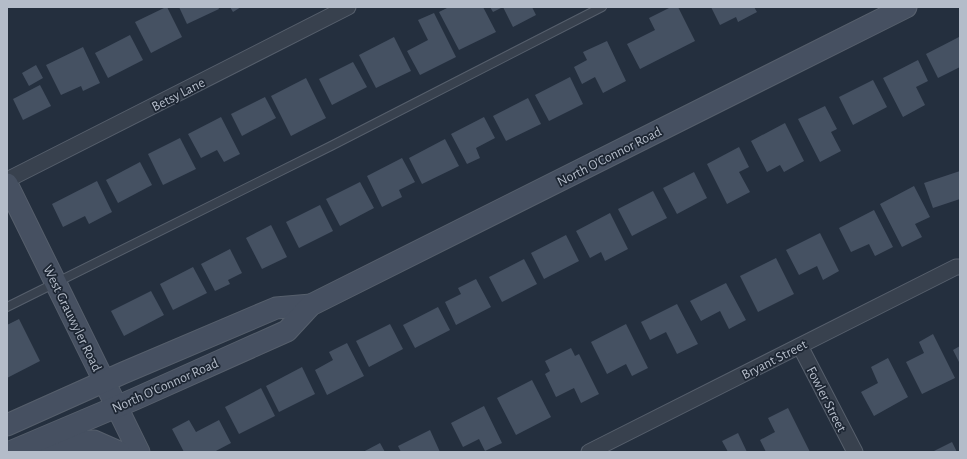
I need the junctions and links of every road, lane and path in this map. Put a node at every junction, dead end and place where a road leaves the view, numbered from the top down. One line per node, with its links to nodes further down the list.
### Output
1 (348, 7): 4 (street, Betsy Lane)
2 (602, 7): 7 (lane)
3 (906, 7): 8 (main road, North O'Connor Road)
4 (7, 180)
5 (7, 184): 7 (main road, West Grauwyler Road)
6 (960, 267): 10 (street, Bryant Street)
7 (56, 283): 9 (lane); 11 (main road, West Grauwyler Road)
8 (311, 305): 11 (main road, North O'Connor Road); 12 (main road, North O'Connor Road)
9 (7, 307)
10 (800, 346): 17 (street, Bryant Street); 18 (street, Fowler Street)
11 (105, 381): 12 (main road, West Grauwyler Road); 13 (main road, North O'Connor Road)
12 (117, 407): 14 (main road, North O'Connor Road); 16 (main road, West Grauwyler Road)
13 (7, 425)
14 (17, 449): 15 (main road)
15 (118, 452)
16 (139, 452)
17 (589, 452)
18 (855, 452)

